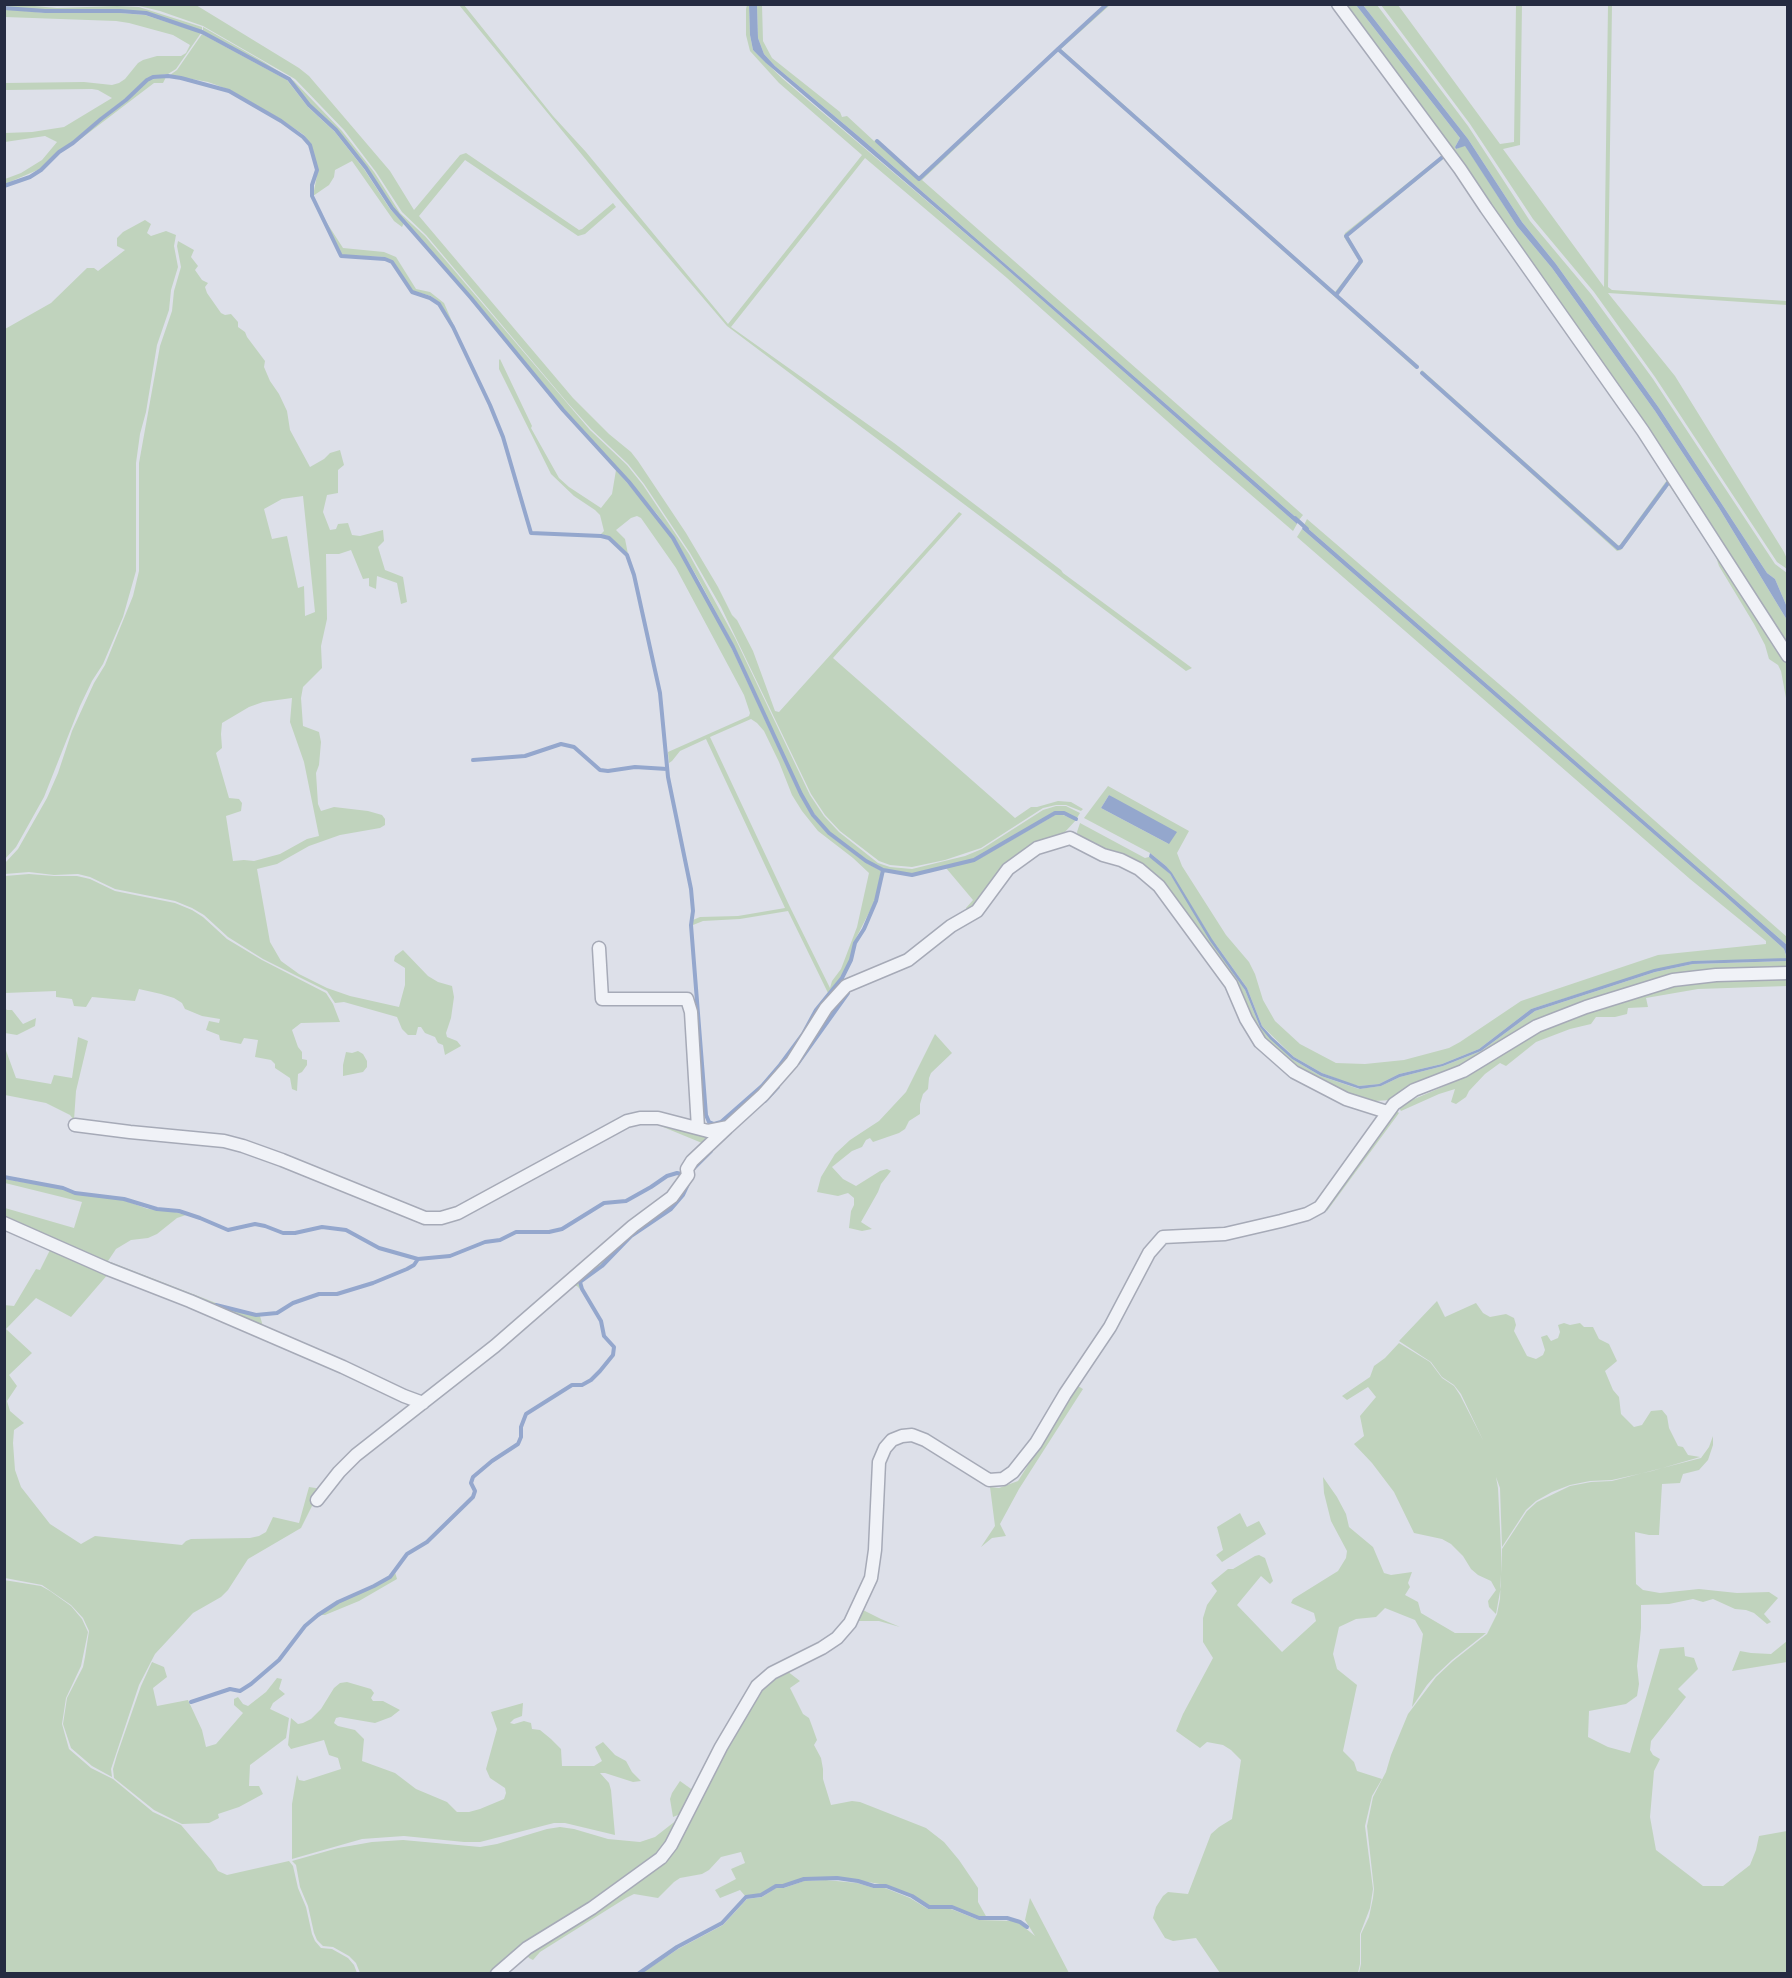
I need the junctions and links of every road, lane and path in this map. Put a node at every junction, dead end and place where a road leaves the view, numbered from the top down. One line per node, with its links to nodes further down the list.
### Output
1 (1338, 4): 2 (street)
2 (1788, 656)
3 (599, 948): 8 (street)
4 (1788, 974): 5 (street)
5 (1387, 1112): 7 (street); 12 (street)
6 (75, 1125): 8 (street)
7 (728, 1127): 8 (street); 10 (street)
8 (698, 1128)
9 (4, 1223): 10 (street)
10 (423, 1403): 11 (street)
11 (317, 1500)
12 (497, 1974)

